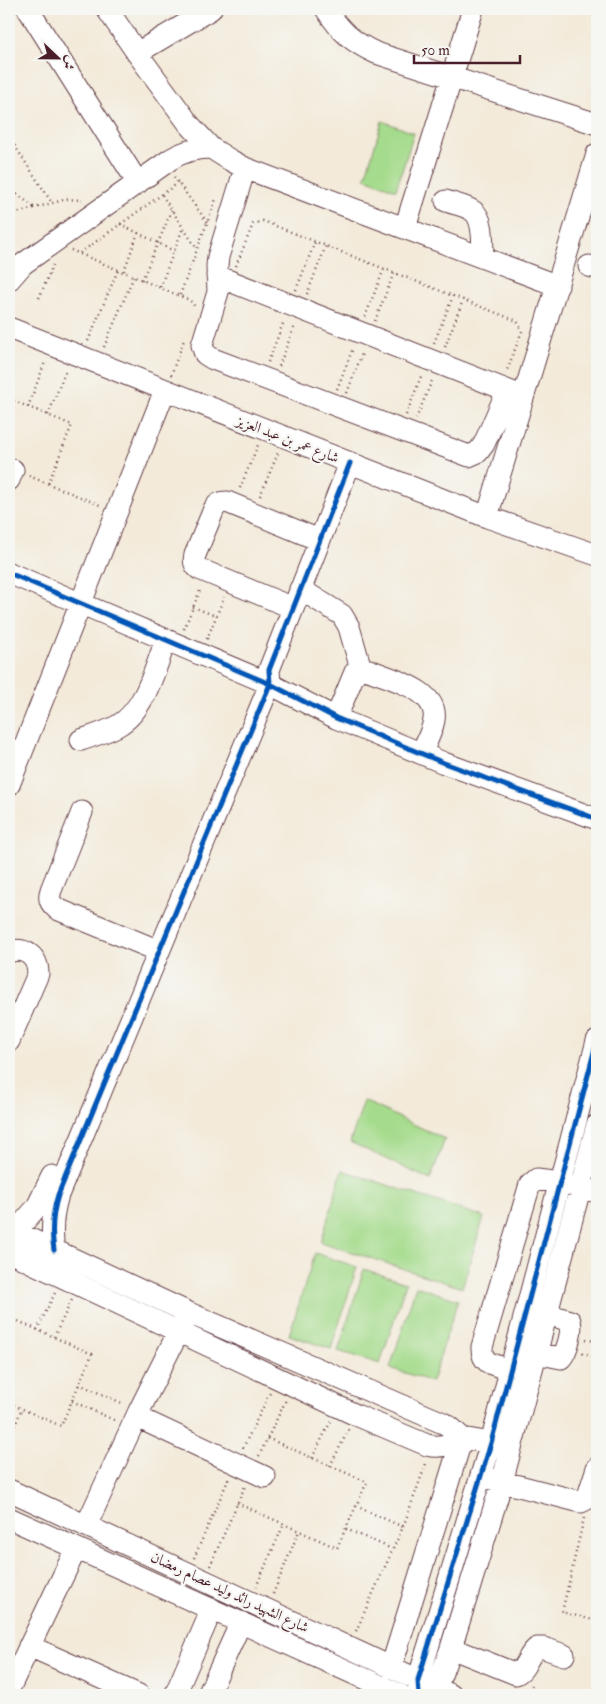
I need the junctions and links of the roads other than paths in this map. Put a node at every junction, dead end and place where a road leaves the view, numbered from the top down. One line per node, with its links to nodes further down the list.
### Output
1 (28, 9): 12 (street)
2 (108, 9): 6 (street)
3 (211, 9): 6 (street)
4 (326, 9): 7 (street)
5 (474, 9): 7 (street)
6 (137, 54): 9 (street)
7 (452, 77): 8 (street); 15 (street)
8 (597, 124)
9 (211, 148): 11 (street); 12 (street)
10 (597, 154): 14 (street)
11 (245, 168): 15 (street); 17 (street)
12 (138, 183): 18 (street)
13 (446, 201): 16 (street)
14 (590, 208): 19 (street)
15 (405, 228): 16 (street)
16 (483, 257): 19 (street)
17 (223, 278): 22 (street); 22 (street)
18 (9, 280)
19 (558, 286): 22 (street)
20 (9, 328): 21 (street, شارع عمر بن عبد العزيز)
21 (165, 390): 23 (street, شارع عمر بن عبد العزيز); 29 (street)
22 (510, 392): 24 (street)
23 (350, 463): 24 (street, شارع عمر بن عبد العزيز); 25 (street)
24 (487, 517): 26 (street, شارع عمر بن عبد العزيز)
25 (319, 540): 28 (street); 30 (street)
26 (597, 555)
27 (9, 573): 29 (street)
28 (300, 588): 30 (street); 32 (street)
29 (81, 604): 31 (street); 37 (street)
30 (293, 608): 33 (street)
31 (172, 642): 33 (street); 35 (street)
32 (361, 669): 34 (street); 36 (street)
33 (265, 678): 34 (street); 40 (street)
34 (336, 718): 36 (street)
35 (81, 740)
36 (421, 753): 39 (street)
37 (9, 785)
38 (82, 812): 40 (street)
39 (597, 819)
40 (153, 948): 47 (street); 48 (street)
41 (9, 952): 42 (street)
42 (9, 1041)
43 (597, 1041): 45 (street)
44 (597, 1125): 46 (street)
45 (560, 1182): 46 (street); 52 (street); 52 (street)
46 (589, 1190): 59 (street)
47 (12, 1230): 48 (street)
48 (54, 1250): 50 (street)
49 (9, 1252): 51 (street)
50 (189, 1313): 51 (street); 54 (street)
51 (179, 1332): 53 (street); 54 (street)
52 (510, 1369): 55 (street)
53 (136, 1419): 57 (street); 62 (street)
54 (462, 1438): 55 (street); 69 (street)
55 (490, 1443): 58 (street)
56 (597, 1468): 59 (street)
57 (265, 1476)
58 (481, 1476): 59 (street); 71 (street)
59 (502, 1482): 67 (street)
60 (9, 1490): 62 (street, شارع الشهيد رائد وليد عصام رمضان)
61 (9, 1518): 63 (street, شارع الشهيد رائد وليد عصام رمضان)
62 (86, 1526): 69 (street, شارع الشهيد رائد وليد عصام رمضان)
63 (76, 1549): 64 (street, شارع الشهيد رائد وليد عصام رمضان); 66 (street)
64 (212, 1609): 65 (street, شارع الشهيد رائد وليد عصام رمضان); 74 (street)
65 (246, 1624): 75 (street); 76 (street); 77 (street, شارع الشهيد رائد وليد عصام رمضان)
66 (29, 1646): 70 (street); 73 (street)
67 (451, 1648): 68 (street); 71 (street)
68 (564, 1655)
69 (391, 1668): 71 (street, شارع الشهيد رائد وليد عصام رمضان)
70 (9, 1689): 72 (street)
71 (430, 1691)
72 (22, 1695)
73 (139, 1695)
74 (175, 1695)
75 (208, 1695)
76 (219, 1695)
77 (401, 1695)

